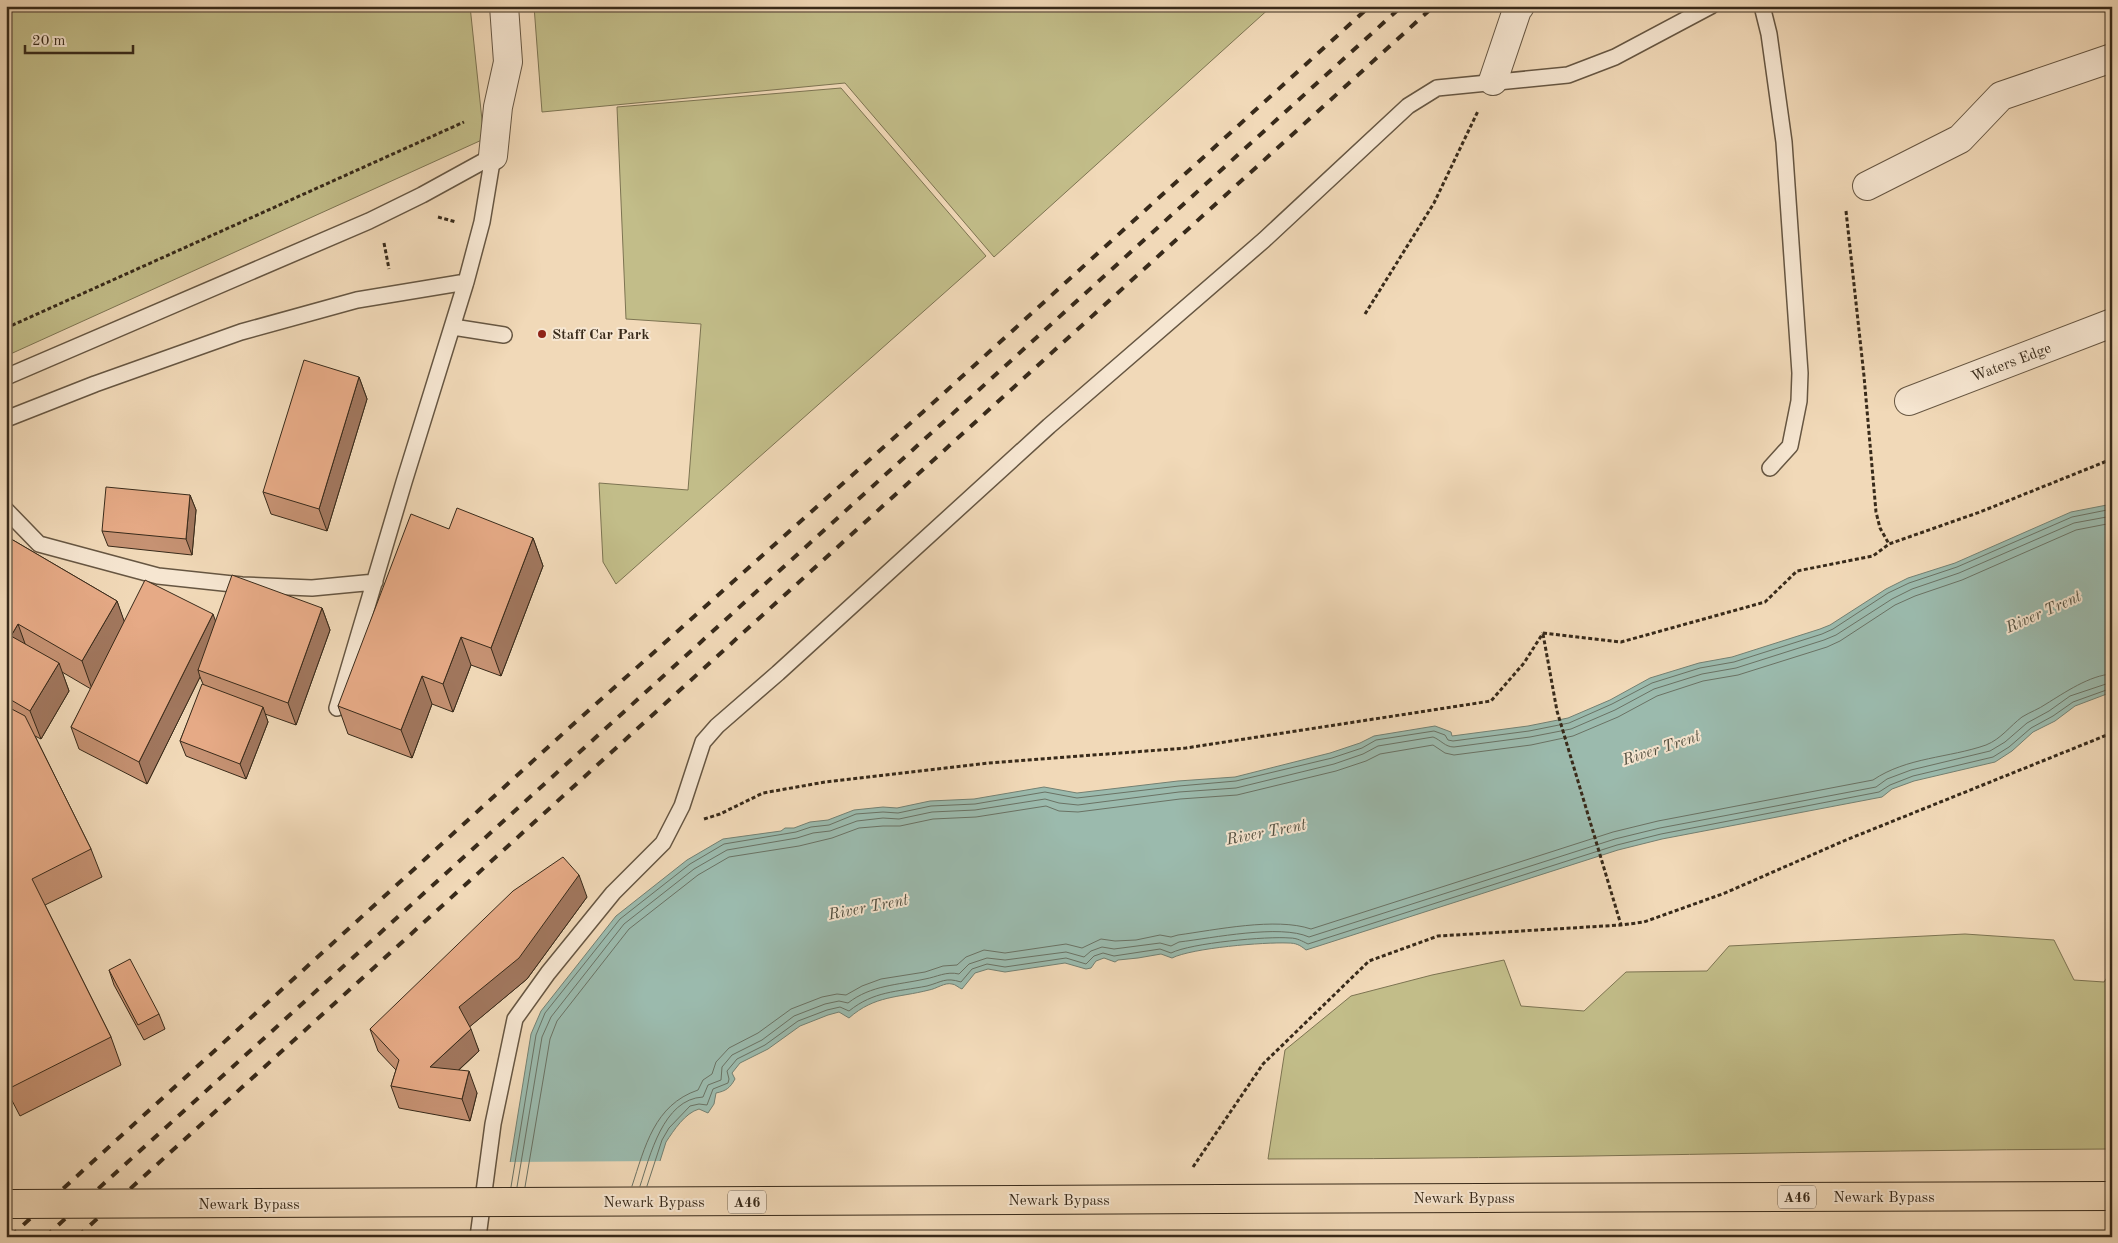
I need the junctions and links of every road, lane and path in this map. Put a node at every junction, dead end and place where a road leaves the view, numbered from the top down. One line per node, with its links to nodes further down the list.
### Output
1 (504, 6): 7 (street)
2 (1520, 6): 6 (street)
3 (1711, 6): 6 (lane)
4 (1762, 6): 24 (lane)
5 (2112, 58): 9 (street)
6 (1493, 82): 15 (path); 31 (lane)
7 (498, 107): 8 (street); 18 (path)
8 (493, 156): 10 (lane); 20 (lane)
9 (1867, 186): 26 (path)
10 (486, 198): 11 (path); 13 (lane)
11 (430, 214)
12 (383, 239): 14 (path)
13 (466, 282): 14 (lane); 17 (lane)
14 (394, 294): 22 (lane)
15 (1365, 314)
16 (2112, 323): 21 (street, Waters Edge)
17 (453, 327): 19 (lane); 27 (lane)
18 (6, 328)
19 (504, 335)
20 (6, 377)
21 (1909, 401)
22 (6, 419)
23 (2112, 459): 26 (path)
24 (1770, 468)
25 (6, 510): 27 (lane)
26 (1889, 544): 28 (path)
27 (375, 582): 29 (lane)
28 (1543, 632): 31 (path); 32 (path)
29 (337, 708)
30 (2112, 733): 32 (path)
31 (670, 830): 36 (lane)
32 (1621, 925): 33 (path)
33 (1190, 1171)
34 (2112, 1196): 35 (highway, Newark Bypass / A46, bridge)
35 (9, 1204)
36 (478, 1237)

